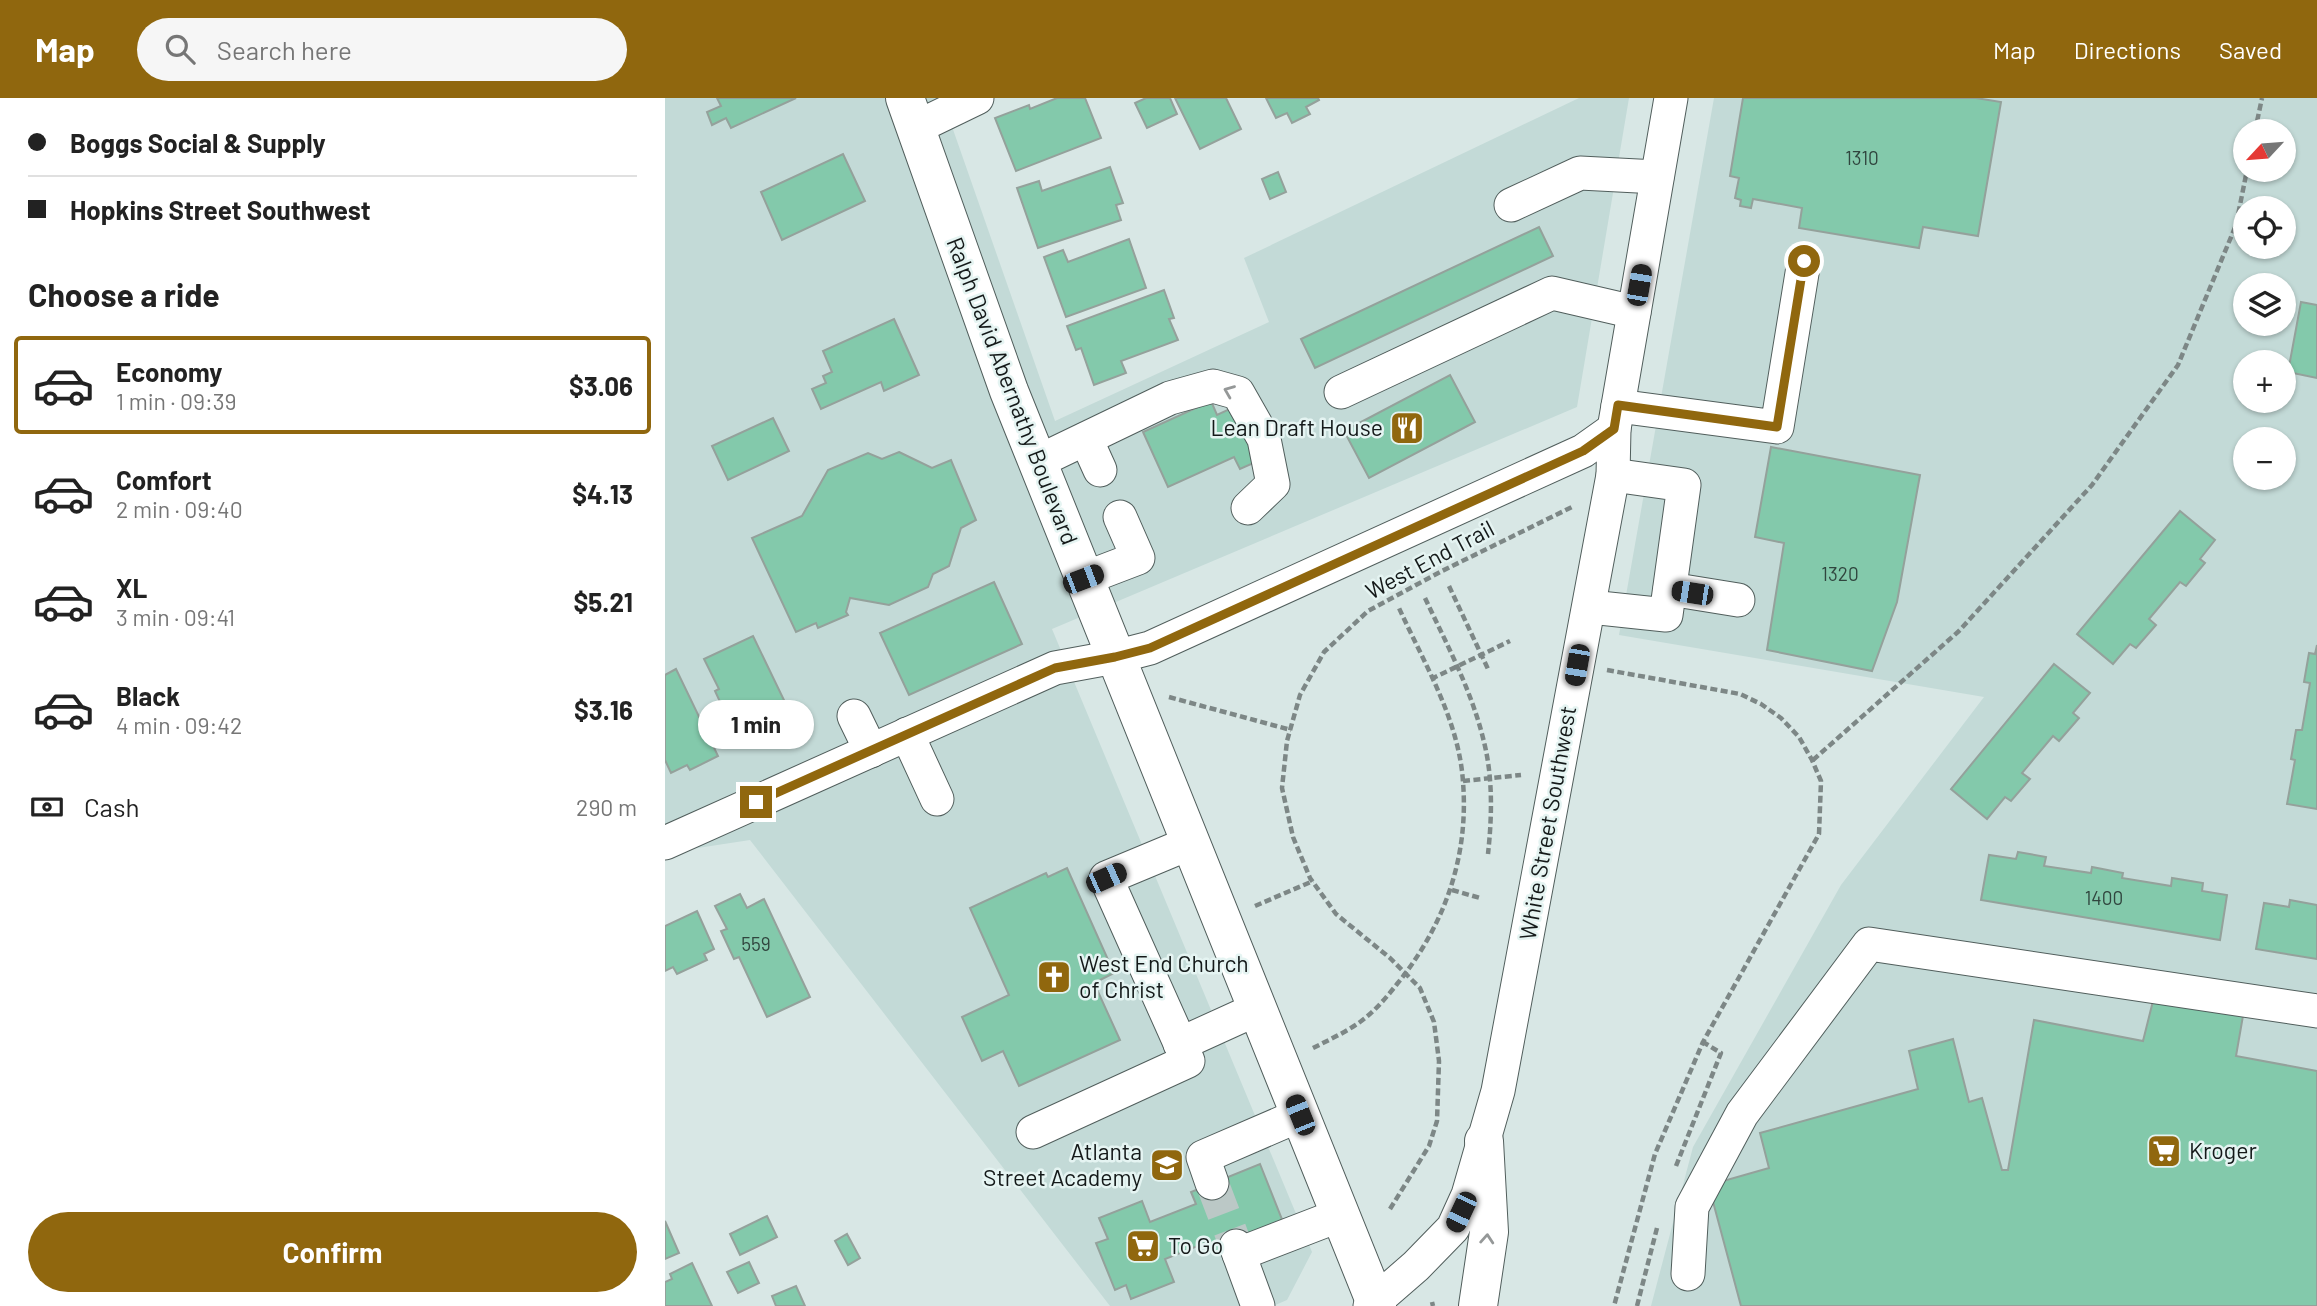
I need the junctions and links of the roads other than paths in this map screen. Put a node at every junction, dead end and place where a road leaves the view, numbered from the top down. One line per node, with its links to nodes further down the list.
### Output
1 (977, 98): 3 (street)
2 (1671, 98): 4 (street, White Street Southwest)
3 (910, 113): 11 (main road, Ralph David Abernathy Boulevard)
4 (1657, 177): 5 (street); 7 (street, White Street Southwest)
5 (1511, 205)
6 (1804, 261): 9 (street)
7 (1634, 312): 8 (street); 9 (street, White Street Southwest)
8 (1341, 392)
9 (1616, 417): 13 (street, White Street Southwest); 20 (street)
10 (1086, 439): 11 (street); 12 (street); 14 (street, one-way to 10)
11 (1037, 462): 16 (main road, Ralph David Abernathy Boulevard)
12 (1100, 470)
13 (1613, 475): 17 (street); 19 (street, White Street Southwest)
14 (1248, 508)
15 (1120, 517): 16 (street)
16 (1083, 579): 20 (main road, Ralph David Abernathy Boulevard)
17 (1670, 589): 18 (street); 19 (street)
18 (1738, 600)
19 (1590, 607): 32 (street, White Street Southwest)
20 (1115, 657): 22 (street); 26 (main road, Ralph David Abernathy Boulevard)
21 (855, 716): 23 (street)
22 (908, 734): 23 (street); 24 (street)
23 (871, 751): 25 (street)
24 (937, 799)
25 (665, 843)
26 (1190, 843): 27 (main road, Ralph David Abernathy Boulevard); 29 (street)
27 (1257, 1009): 29 (street); 30 (main road, Ralph David Abernathy Boulevard)
28 (2317, 1011): 35 (street)
29 (1180, 1044): 31 (street)
30 (1300, 1115): 33 (street); 34 (main road, Ralph David Abernathy Boulevard)
31 (1033, 1132)
32 (1484, 1141): 36 (street, White Street Southwest); 38 (main road, one-way to 32)
33 (1212, 1183)
34 (1340, 1215): 36 (main road, Ralph David Abernathy Boulevard); 37 (street)
35 (1688, 1274)
36 (1374, 1305)
37 (1258, 1306)
38 (1478, 1306)

